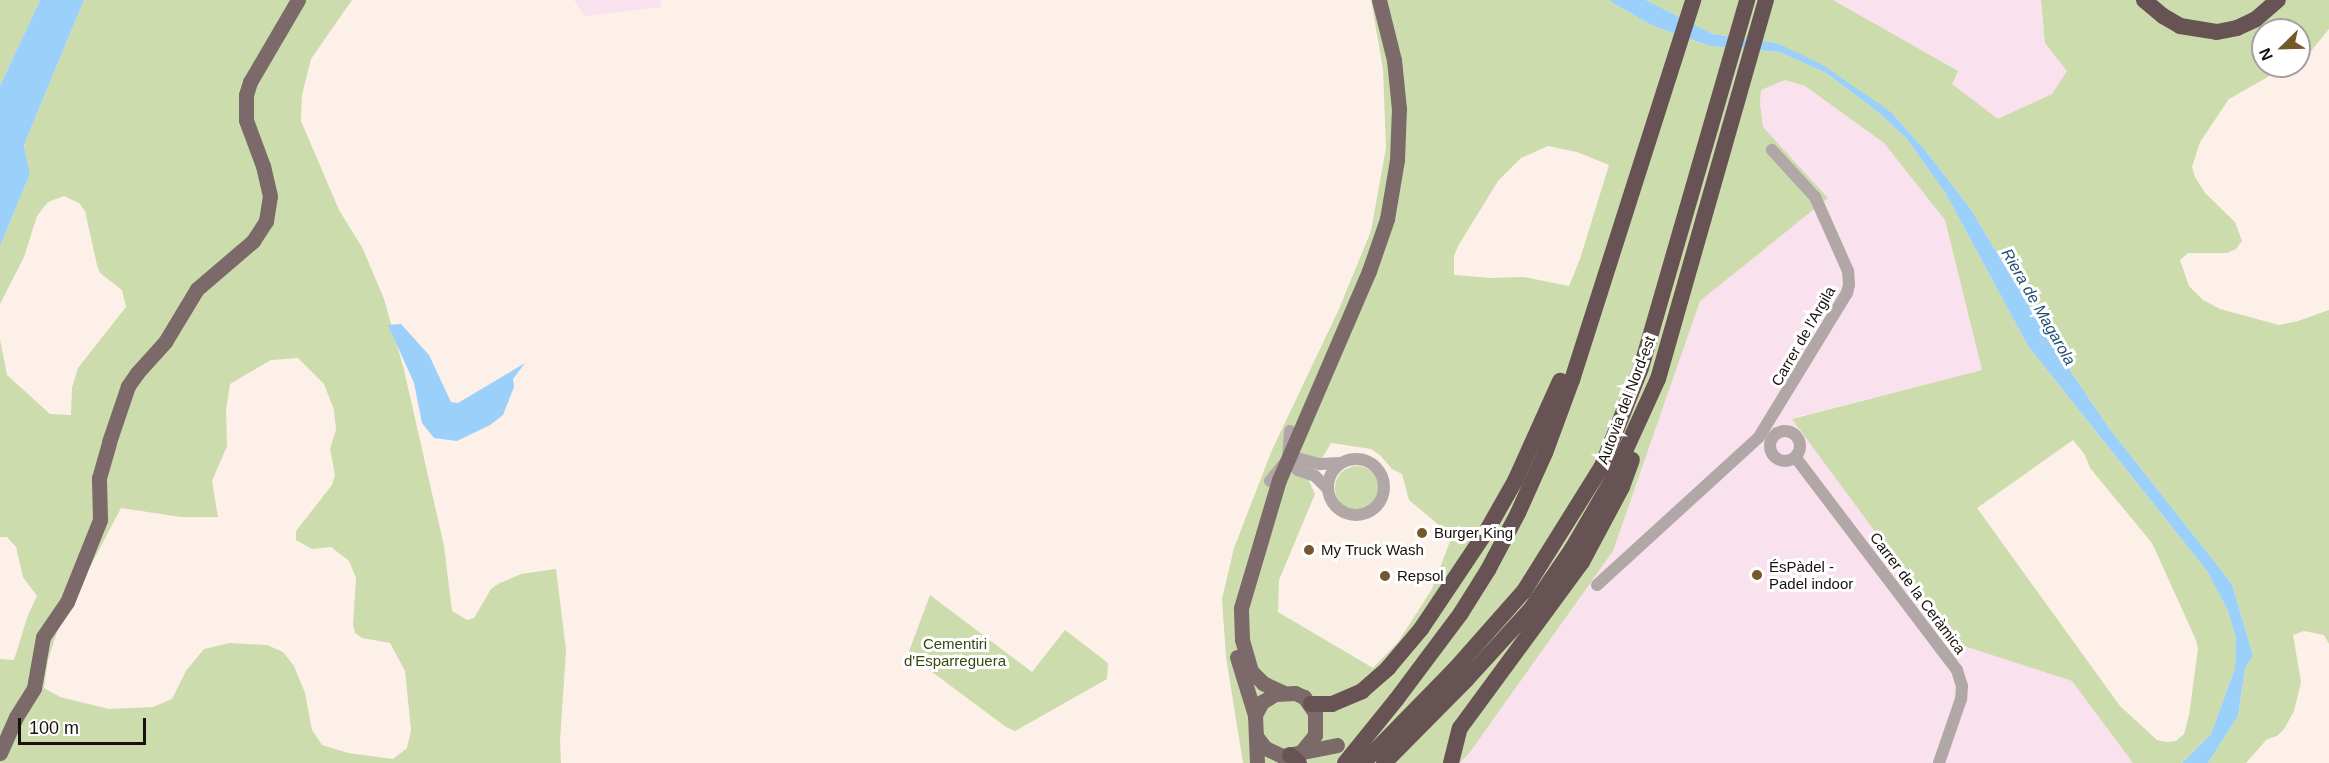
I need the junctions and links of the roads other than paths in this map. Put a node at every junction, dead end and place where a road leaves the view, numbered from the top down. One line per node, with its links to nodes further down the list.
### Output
1 (298, 0): 24 (main road)
2 (1379, 0): 11 (main road)
3 (1693, 0): 9 (highway)
4 (1747, 0): 27 (highway, Autovia del Nord-est)
5 (1766, 0): 10 (highway, Autovia del Nord-est)
6 (2144, 0): 7 (highway)
7 (2278, 0)
8 (1772, 150): 17 (street, Carrer de l'Argila)
9 (1629, 195): 19 (highway); 23 (highway)
10 (1658, 379): 28 (highway, Autovia del Nord-est); 29 (highway)
11 (1294, 434): 13 (main road); 15 (main road)
12 (1796, 458): 30 (street, Carrer de la Ceràmica)
13 (1297, 462): 14 (street); 15 (main road); 16 (street)
14 (1341, 463): 16 (street); 16 (street)
15 (1275, 481): 18 (main road); 20 (main road)
16 (1327, 489)
17 (1597, 585)
18 (1282, 692): 19 (main road); 20 (main road)
19 (1311, 704): 21 (main road)
20 (1255, 715): 22 (main road)
21 (1317, 722): 23 (main road); 25 (main road)
22 (1256, 735): 25 (main road); 26 (main road)
23 (1343, 752): 25 (main road); 28 (main road)
24 (0, 753)
25 (1289, 758)
26 (1257, 763)
27 (1363, 763)
28 (1382, 763)
29 (1450, 763)
30 (1939, 763)

